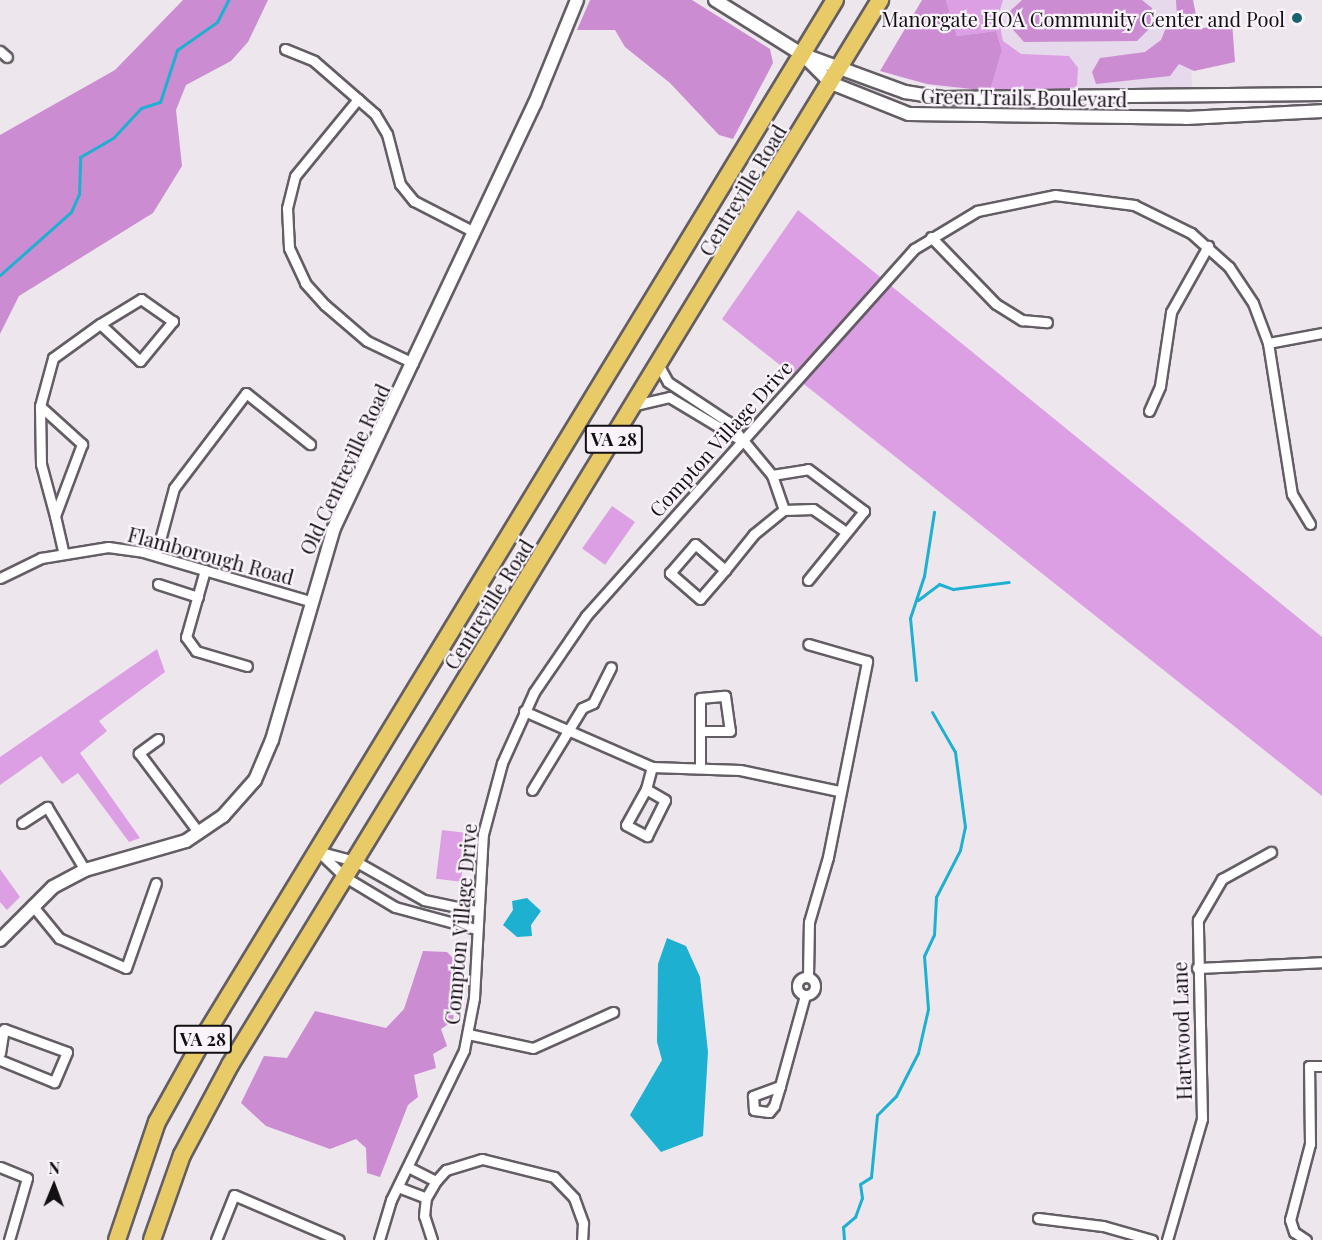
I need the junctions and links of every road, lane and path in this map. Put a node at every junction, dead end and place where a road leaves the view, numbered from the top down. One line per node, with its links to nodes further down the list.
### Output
1 (577, 0): 12 (street, Old Centreville Road)
2 (715, 0): 6 (street)
3 (835, 0): 6 (highway, Centreville Road / VA 28)
4 (880, 0): 7 (highway, Centreville Road / VA 28)
5 (285, 49): 10 (street)
6 (803, 55): 7 (street, Green Trails Boulevard); 8 (street, Green Trails Boulevard); 54 (highway, Centreville Road / VA 28)
7 (840, 66): 8 (highway, Centreville Road / VA 28); 9 (street, Green Trails Boulevard)
8 (831, 83): 11 (street, Green Trails Boulevard); 20 (highway, Centreville Road / VA 28)
9 (1322, 94)
10 (358, 99): 12 (street); 19 (street)
11 (1322, 111)
12 (472, 231): 19 (street, Old Centreville Road)
13 (931, 237): 14 (street, Compton Village Drive); 15 (street); 24 (street, Compton Village Drive)
14 (1208, 246): 18 (street, Compton Village Drive); 23 (street)
15 (1047, 322)
16 (100, 324): 16 (street); 22 (street)
17 (1322, 333): 18 (street)
18 (1268, 342): 29 (street, Compton Village Drive)
19 (413, 363): 39 (street, Old Centreville Road)
20 (659, 366): 21 (highway, Centreville Road / VA 28); 24 (street)
21 (635, 405): 24 (street); 56 (highway, Centreville Road / VA 28)
22 (40, 406): 28 (street); 28 (street)
23 (1149, 411)
24 (742, 440): 26 (street); 43 (street, Compton Village Drive)
25 (310, 444): 32 (street)
26 (772, 475): 27 (street); 30 (street)
27 (784, 510): 30 (street); 34 (street)
28 (54, 516): 31 (street)
29 (1310, 524)
30 (846, 532): 36 (street)
31 (63, 552): 32 (street, Flamborough Road); 35 (street, Flamborough Road)
32 (156, 555): 33 (street, Flamborough Road)
33 (205, 570): 38 (street); 39 (street, Flamborough Road)
34 (725, 570): 34 (street)
35 (0, 578)
36 (808, 580)
37 (158, 584): 38 (street)
38 (198, 597): 41 (street)
39 (310, 601): 53 (street, Old Centreville Road)
40 (808, 644): 51 (street)
41 (247, 666)
42 (611, 667): 45 (street)
43 (524, 711): 45 (street); 61 (street, Compton Village Drive)
44 (704, 731): 44 (street); 48 (street)
45 (570, 732): 47 (street); 50 (street)
46 (158, 739): 53 (street)
47 (652, 767): 48 (street); 49 (street)
48 (700, 768): 51 (street)
49 (646, 789): 49 (street)
50 (532, 790)
51 (839, 791): 71 (street)
52 (22, 823): 57 (street)
53 (199, 833): 57 (street, Old Centreville Road)
54 (318, 851): 56 (street); 58 (street); 79 (highway, Centreville Road / VA 28)
55 (1271, 852): 65 (street, Hartwood Lane)
56 (355, 861): 58 (highway, Centreville Road / VA 28); 61 (street)
57 (86, 870): 60 (street, Old Centreville Road)
58 (345, 877): 62 (street); 80 (highway, Centreville Road / VA 28)
59 (156, 883): 60 (street)
60 (32, 905): 63 (street, Old Centreville Road)
61 (477, 911): 62 (street, Compton Village Drive)
62 (476, 929): 67 (street, Compton Village Drive)
63 (0, 940)
64 (1322, 962): 65 (street)
65 (1197, 968): 87 (street, Hartwood Lane)
66 (613, 1012): 67 (street)
67 (468, 1034): 73 (street, Compton Village Drive)
68 (0, 1053): 69 (street)
69 (0, 1060)
70 (1322, 1066): 88 (street)
71 (780, 1086)
72 (0, 1167): 78 (street)
73 (408, 1167): 74 (street); 75 (street, Compton Village Drive)
74 (436, 1181): 76 (street); 85 (street)
75 (398, 1187): 76 (street); 83 (street, Compton Village Drive)
76 (426, 1198): 84 (street)
77 (1038, 1218): 86 (street)
78 (9, 1240)
79 (117, 1240)
80 (152, 1240)
81 (216, 1240): 82 (street)
82 (339, 1240)
83 (379, 1240)
84 (432, 1240)
85 (582, 1240)
86 (1152, 1240)
87 (1167, 1240)
88 (1305, 1240)

